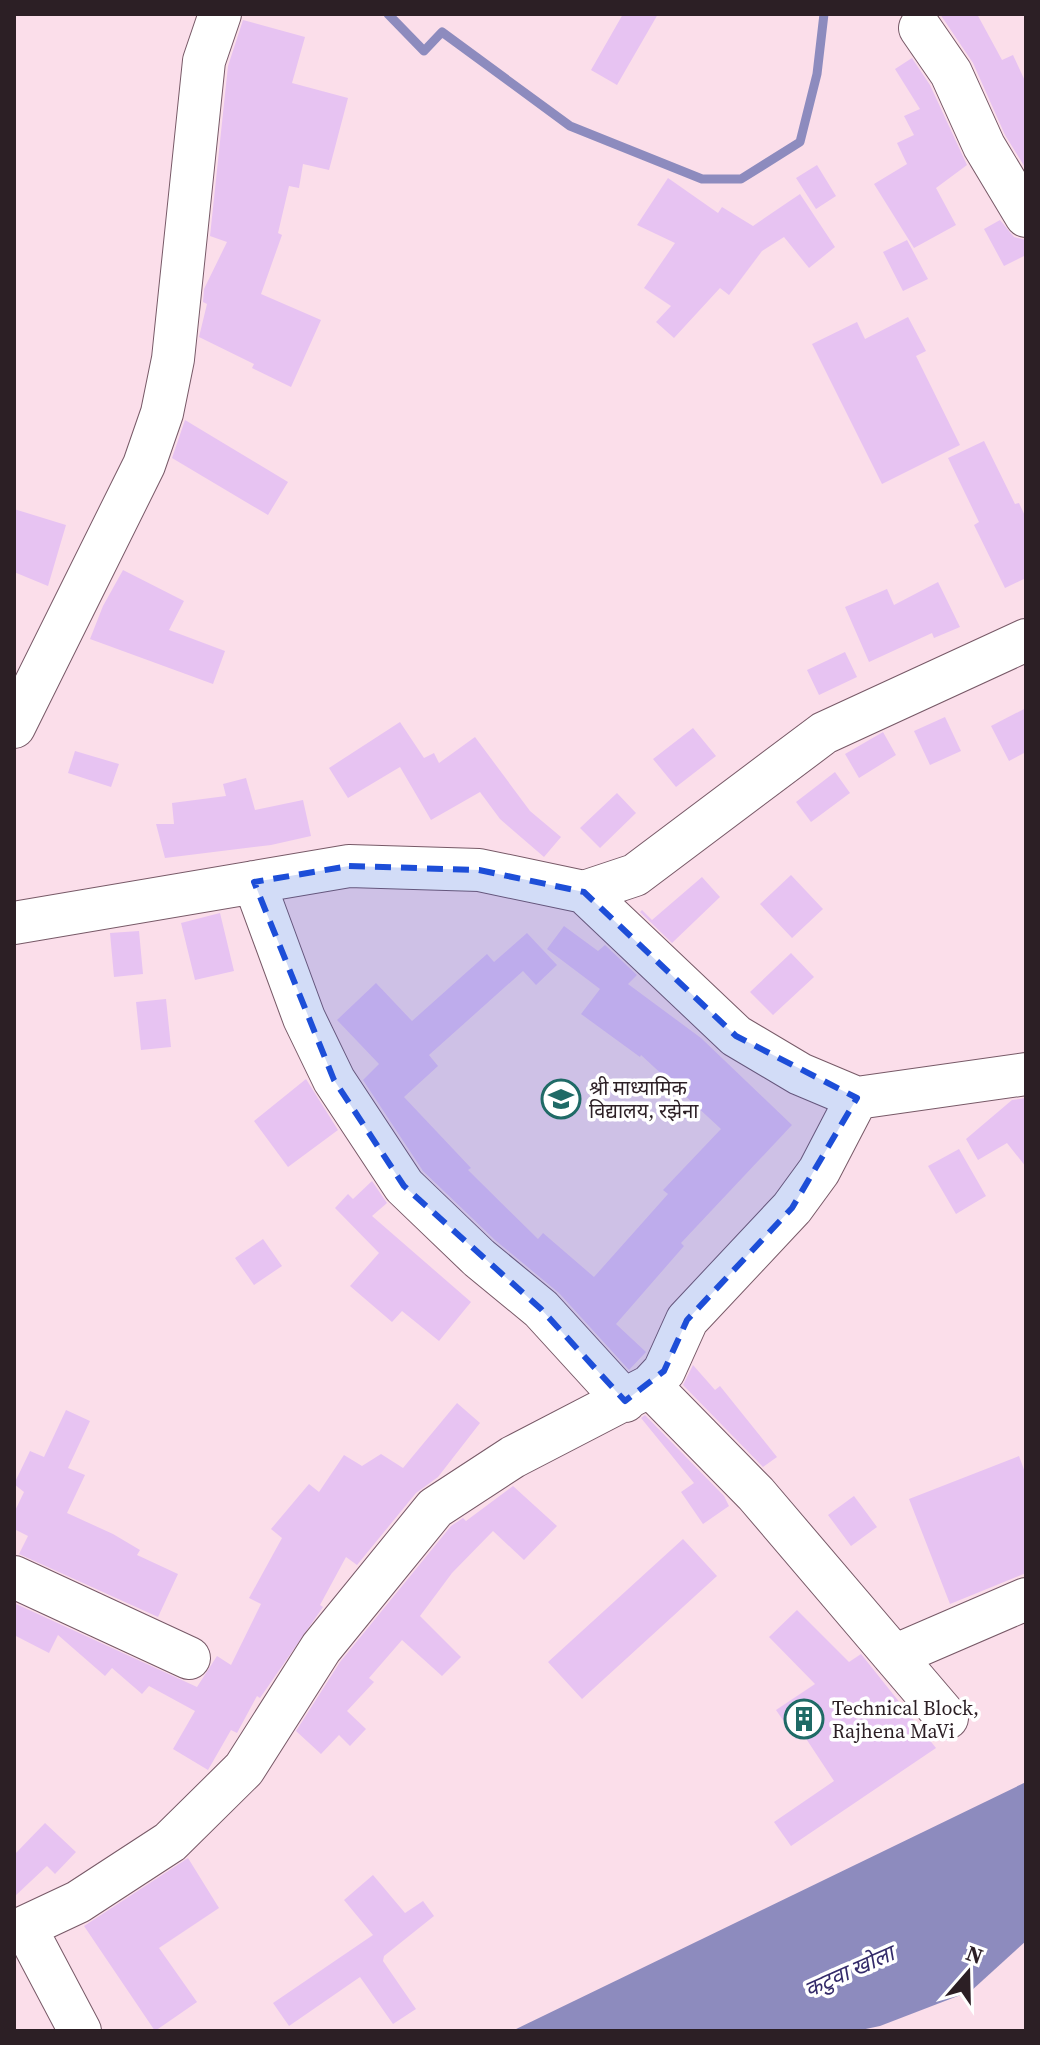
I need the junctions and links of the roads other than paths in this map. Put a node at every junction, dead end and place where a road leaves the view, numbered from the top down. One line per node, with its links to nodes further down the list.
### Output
1 (220, 14): 5 (street)
2 (920, 28): 3 (street)
3 (1026, 216)
4 (1026, 640): 7 (street)
5 (14, 727)
6 (254, 882): 7 (street); 8 (street); 11 (street)
7 (584, 892): 10 (street)
8 (14, 923)
9 (1026, 1074): 10 (street)
10 (857, 1098): 11 (street)
11 (638, 1394): 14 (street); 17 (street)
12 (14, 1577): 15 (street)
13 (1026, 1599): 14 (street)
14 (894, 1656): 16 (street)
15 (189, 1658)
16 (947, 1718)
17 (19, 1930): 18 (street)
18 (80, 2031)

